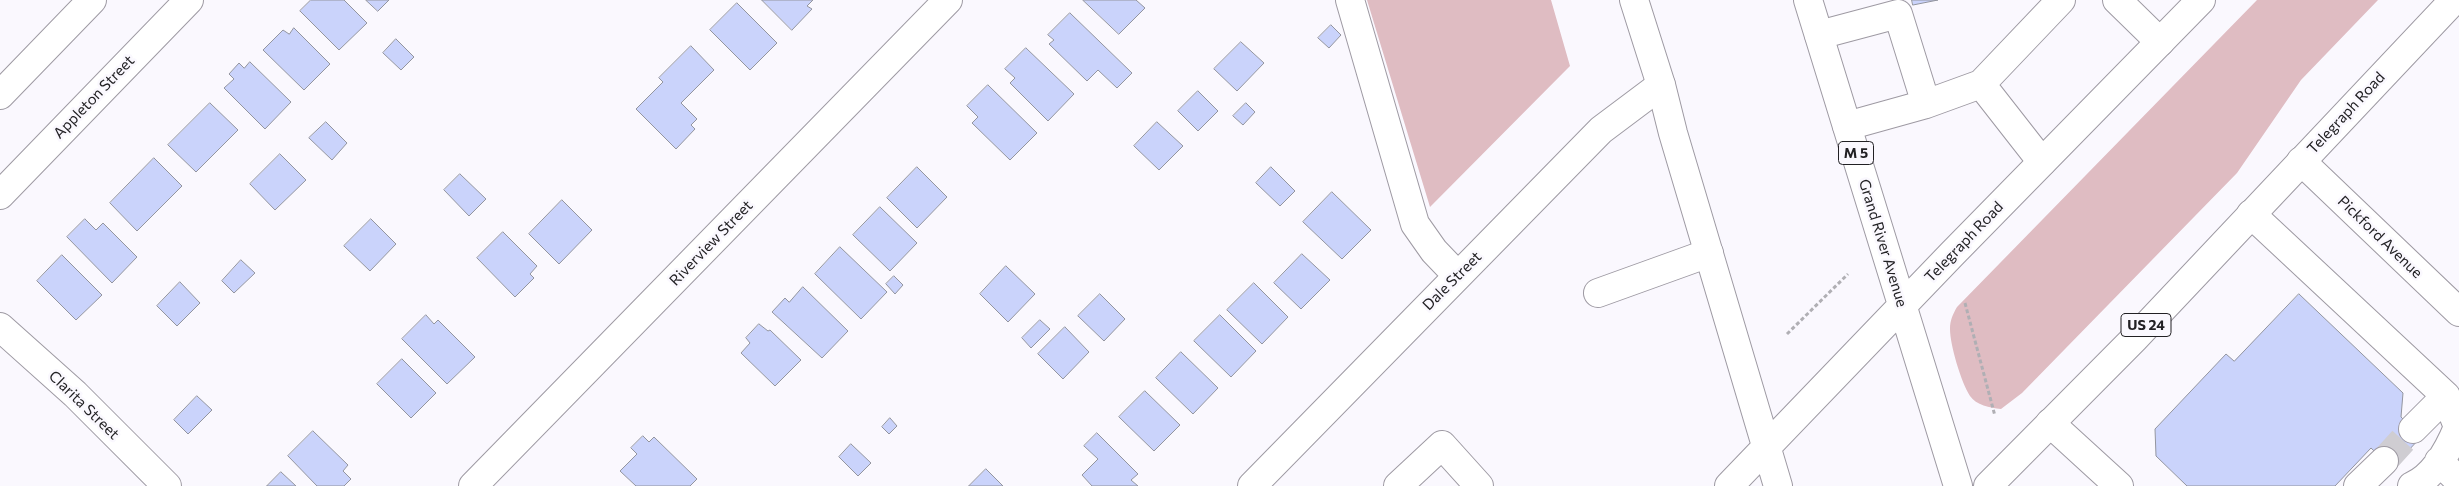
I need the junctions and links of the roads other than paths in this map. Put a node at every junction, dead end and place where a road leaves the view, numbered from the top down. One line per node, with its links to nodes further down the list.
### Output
1 (92, 0): 17 (main road)
2 (189, 0): 22 (main road, Appleton Street)
3 (948, 0): 38 (main road, Riverview Street)
4 (1350, 0): 25 (main road)
5 (1634, 0): 16 (main road)
6 (1808, 0): 12 (main road, Grand River Avenue / M 5)
7 (2060, 0): 15 (main road)
8 (2117, 0): 13 (main road)
9 (2201, 0): 13 (main road, Telegraph Road)
10 (2438, 0): 14 (main road)
11 (2454, 0): 14 (main road, Telegraph Road / US 24)
12 (1819, 35): 18 (main road); 19 (main road, Grand River Avenue / M 5)
13 (2160, 42): 21 (main road, Telegraph Road)
14 (2408, 47): 20 (main road, Telegraph Road / US 24)
15 (1981, 84): 18 (main road); 21 (main road)
16 (1661, 85): 24 (main road); 25 (main road, Dale Street)
17 (0, 95)
18 (1926, 104): 19 (main road)
19 (1847, 126): 27 (main road, Grand River Avenue / M 5)
20 (2301, 161): 23 (main road, Telegraph Road / US 24); 28 (main road, Pickford Avenue)
21 (2042, 162): 27 (main road, Telegraph Road)
22 (0, 195)
23 (2251, 214): 30 (main road); 31 (main road, Telegraph Road / US 24)
24 (1709, 253): 26 (main road); 33 (main road)
25 (1457, 274): 39 (main road, Dale Street)
26 (1598, 293)
27 (1903, 306): 33 (main road, Telegraph Road); 44 (main road, Grand River Avenue / M 5)
28 (2459, 312)
29 (0, 327): 37 (main road, Clarita Street)
30 (2446, 396): 32 (main road); 35 (main road)
31 (2050, 423): 45 (main road, Telegraph Road / US 24); 46 (main road)
32 (2413, 429)
33 (1766, 446): 42 (main road, Telegraph Road); 43 (main road)
34 (2384, 460): 47 (main road)
35 (2439, 461): 36 (main road); 48 (main road)
36 (2459, 481)
37 (167, 486)
38 (473, 486)
39 (1252, 486)
40 (1398, 486): 41 (main road)
41 (1479, 486)
42 (1729, 486)
43 (1778, 486)
44 (1958, 486)
45 (1988, 486)
46 (2119, 486)
47 (2358, 486)
48 (2412, 486)

